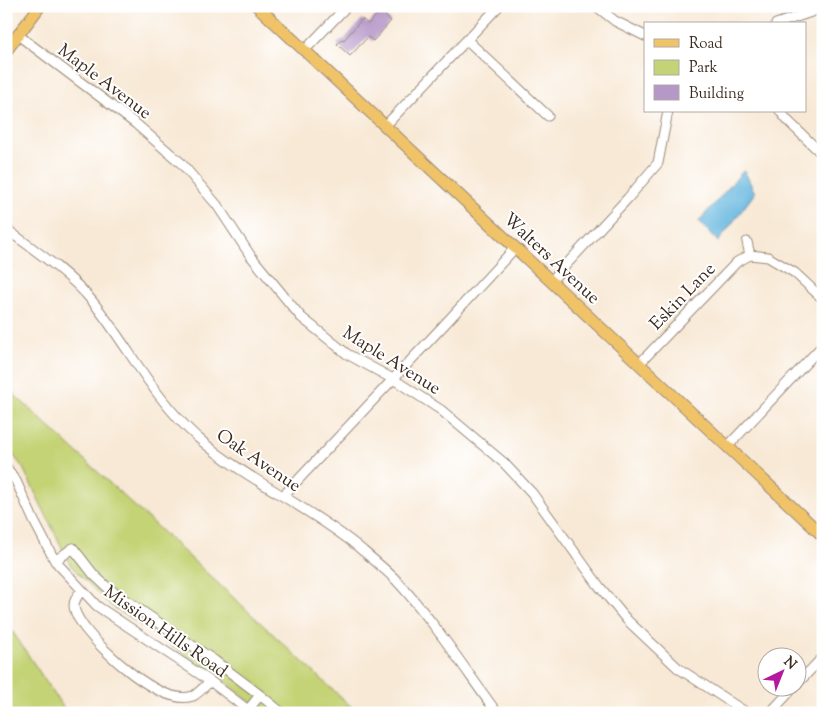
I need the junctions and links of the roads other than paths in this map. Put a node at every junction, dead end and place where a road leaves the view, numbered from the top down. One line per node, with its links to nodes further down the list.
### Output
1 (40, 6): 9 (main road)
2 (257, 6): 12 (main road, Walters Avenue)
3 (347, 6): 12 (street)
4 (499, 6): 11 (street)
5 (596, 6): 10 (street)
6 (823, 8): 7 (street)
7 (811, 9): 8 (street)
8 (781, 22)
9 (18, 35): 13 (main road); 27 (street, Maple Avenue)
10 (644, 36)
11 (467, 40): 16 (street); 17 (street)
12 (304, 50): 17 (main road, Walters Avenue)
13 (6, 51)
14 (668, 112): 23 (street)
15 (781, 112): 18 (street)
16 (548, 116)
17 (385, 126): 21 (main road, Walters Avenue)
18 (823, 156)
19 (6, 228): 30 (street, Oak Avenue)
20 (747, 242): 22 (street)
21 (515, 248): 23 (main road, Walters Avenue); 27 (street)
22 (750, 255): 24 (street); 26 (street, Eskin Lane)
23 (551, 282): 26 (main road, Walters Avenue)
24 (823, 299)
25 (823, 345): 28 (street)
26 (639, 364): 28 (main road, Walters Avenue)
27 (393, 379): 30 (street); 42 (street, Maple Avenue)
28 (727, 447): 31 (main road, Walters Avenue)
29 (6, 467): 32 (street, Mission Hills Road)
30 (283, 496): 41 (street, Oak Avenue)
31 (823, 536)
32 (55, 561): 33 (street, Mission Hills Road); 37 (street)
33 (82, 590): 36 (street, Mission Hills Road); 36 (street)
34 (823, 657): 35 (street)
35 (806, 675)
36 (210, 680): 39 (street, Mission Hills Road)
37 (260, 695): 39 (street); 40 (street)
38 (786, 696): 43 (street)
39 (250, 711)
40 (282, 713)
41 (497, 713)
42 (747, 713)
43 (770, 713)

